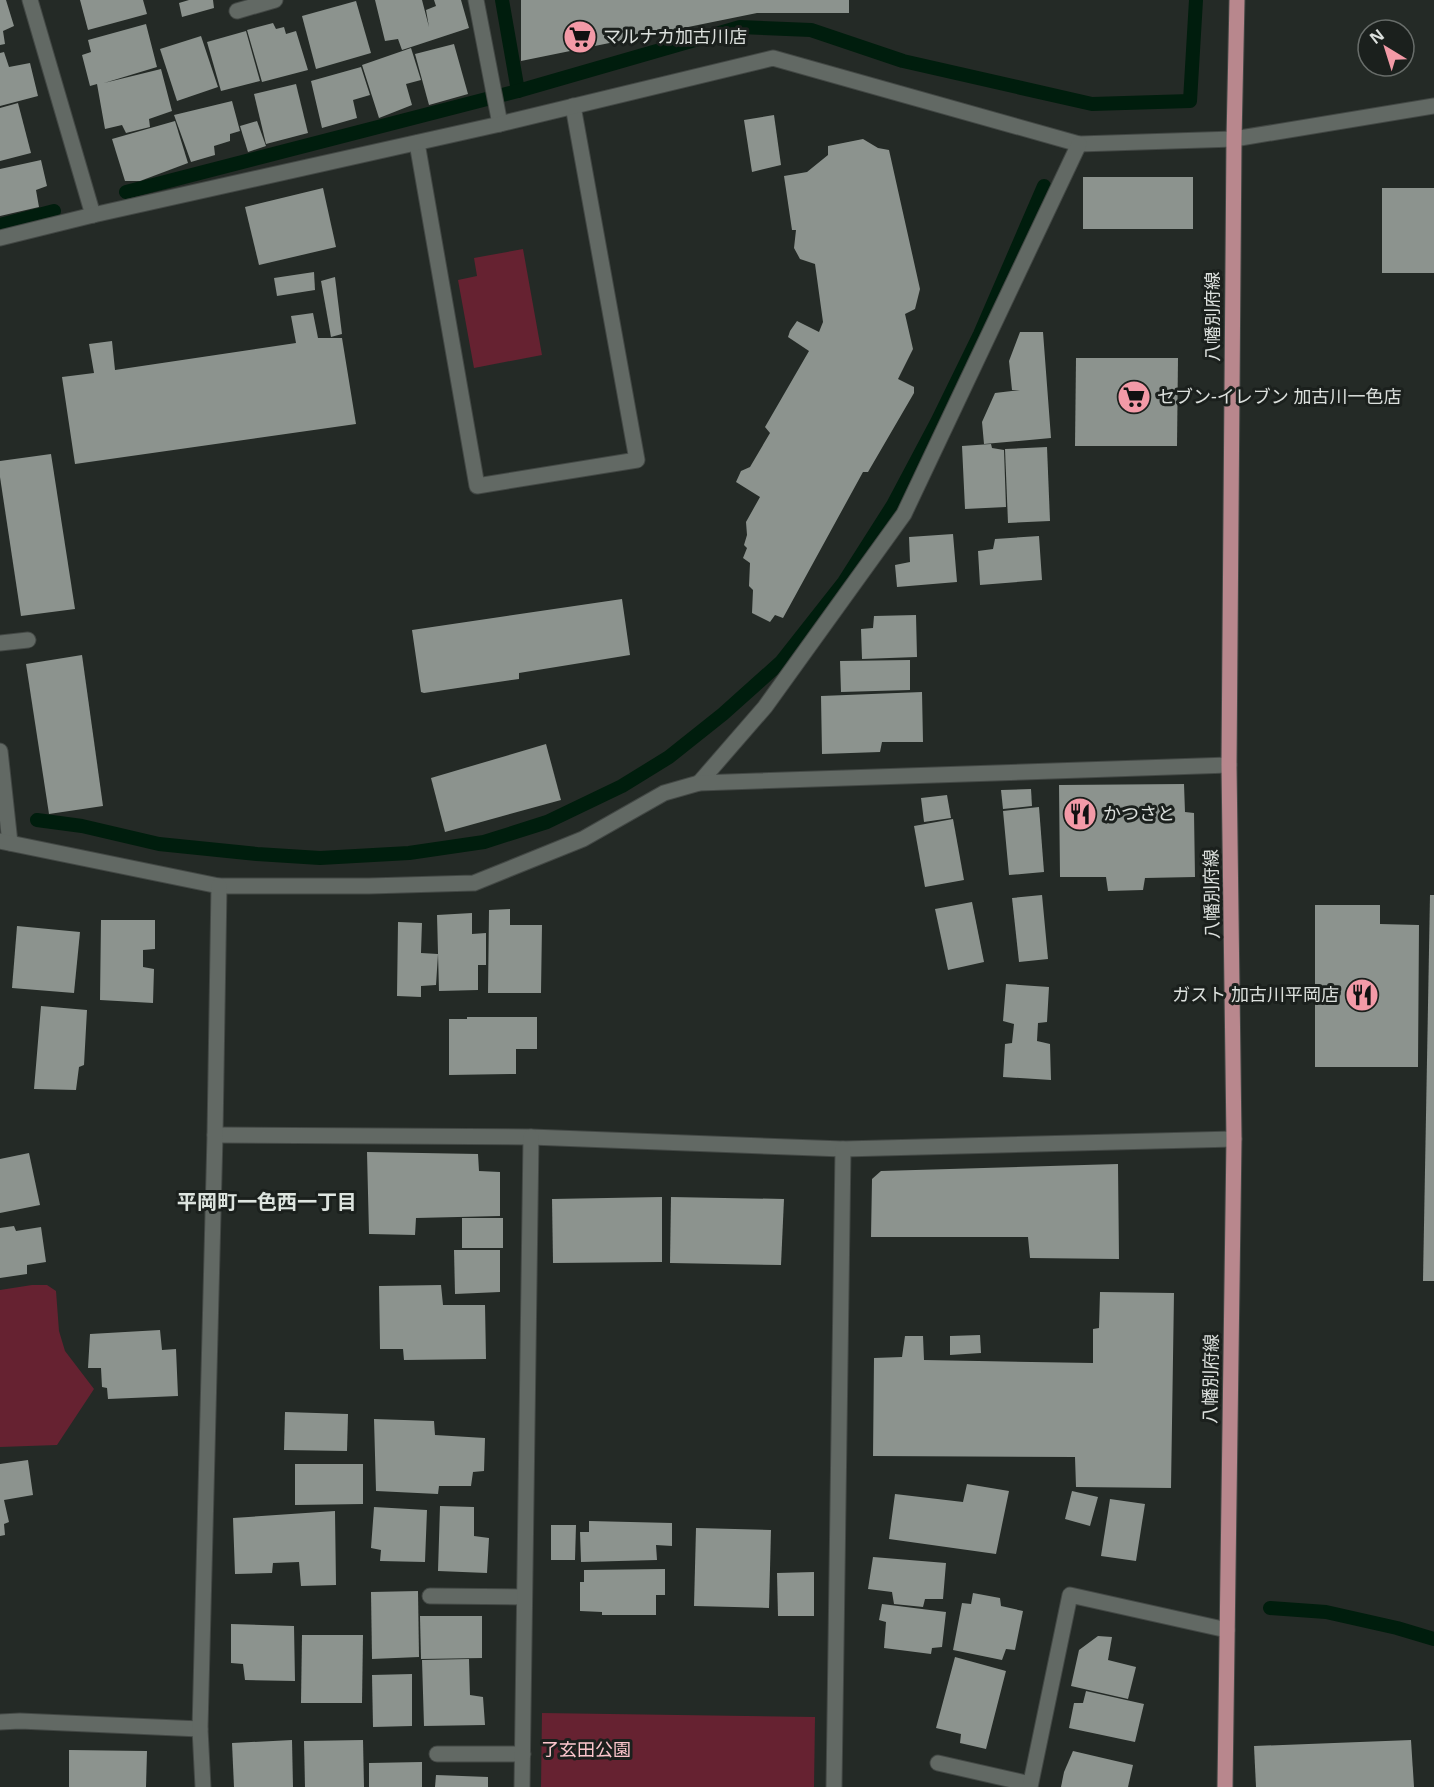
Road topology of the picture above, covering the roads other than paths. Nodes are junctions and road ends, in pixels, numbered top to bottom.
1 (30, 0) edge
2 (275, 0) edge
3 (476, 0) edge
4 (1237, 0) edge
5 (237, 11) dead end
6 (573, 106) junction
7 (1434, 106) edge
8 (500, 123) junction
9 (1234, 139) junction
10 (417, 143) junction
11 (1079, 144) junction
12 (93, 215) junction
13 (0, 238) edge
14 (28, 640) dead end
15 (0, 643) edge
16 (0, 751) edge
17 (1230, 765) junction
18 (699, 783) junction
19 (5, 842) edge
20 (219, 886) junction
21 (215, 1135) junction
22 (531, 1137) junction
23 (1234, 1140) junction
24 (843, 1149) junction
25 (430, 1596) dead end
26 (524, 1597) junction
27 (1227, 1630) junction
28 (0, 1722) edge
29 (200, 1729) junction
30 (437, 1754) dead end
31 (523, 1754) junction
32 (938, 1763) dead end
33 (1030, 1785) edge
34 (203, 1787) edge
35 (522, 1787) edge
36 (834, 1787) edge
37 (1225, 1787) edge

1 - 12 street
2 - 5 street
3 - 8 street
4 - 9 main road, 八幡別府線
6 - 8 street
6 - 10 street
6 - 11 street
7 - 9 street
8 - 10 street
9 - 11 street
9 - 17 main road, 八幡別府線
10 - 12 street
11 - 18 street
12 - 13 street
14 - 15 street
16 - 19 street
17 - 18 street
17 - 23 main road, 八幡別府線
18 - 20 street
19 - 20 street
20 - 21 street
21 - 22 street
21 - 29 street
22 - 24 street
22 - 26 street
23 - 24 street
23 - 27 main road, 八幡別府線
24 - 36 street
25 - 26 street
26 - 31 street
27 - 33 street
27 - 37 main road, 八幡別府線
28 - 29 street
29 - 34 street
30 - 31 street
31 - 35 street
32 - 33 street

